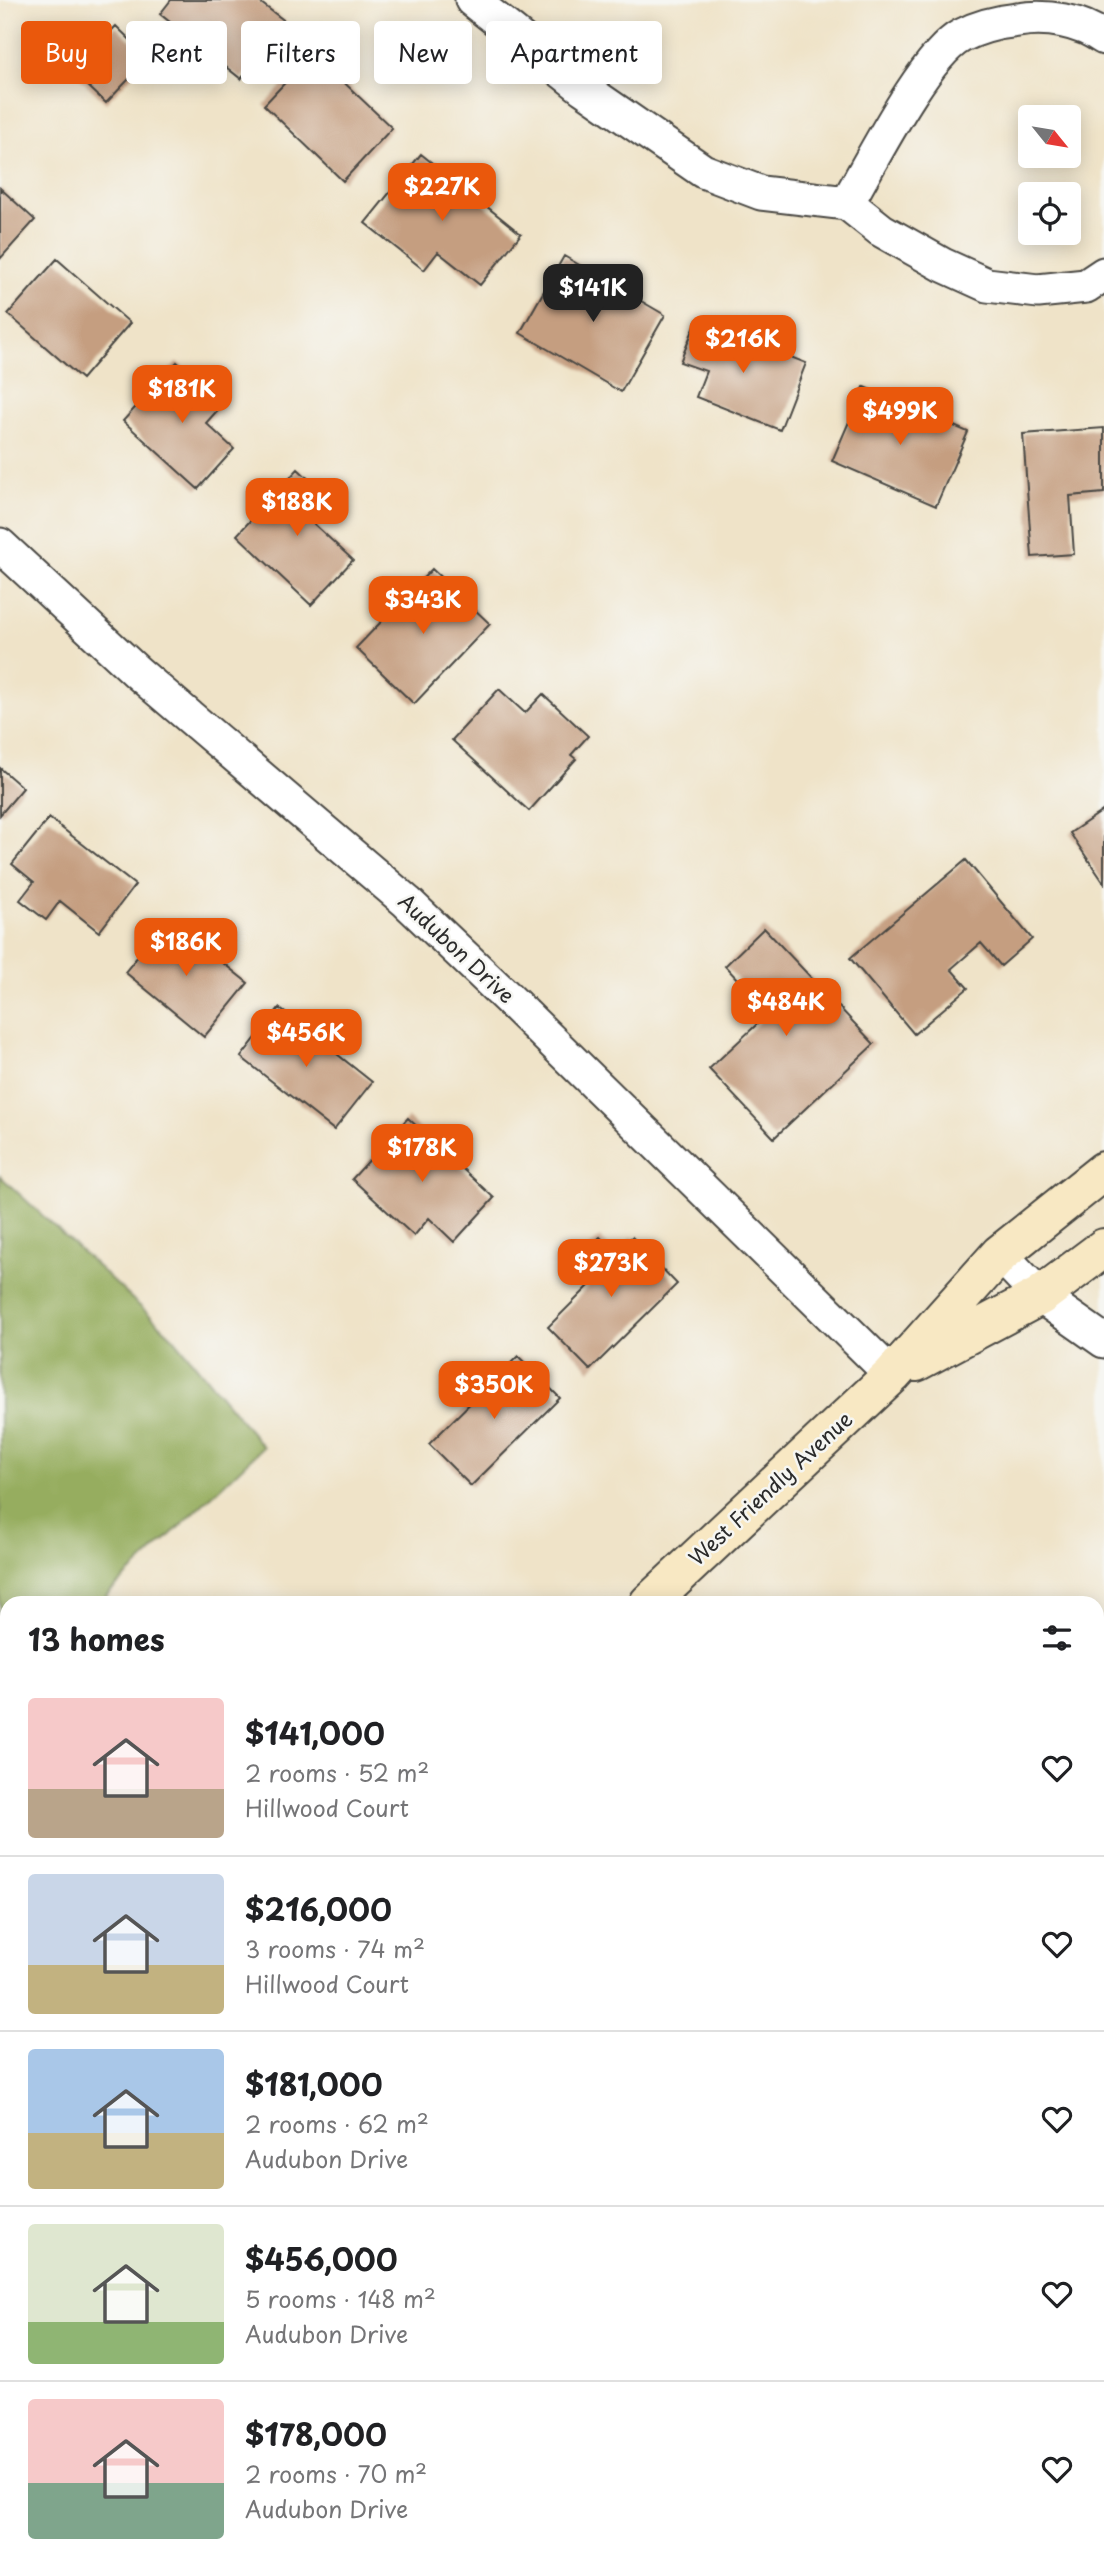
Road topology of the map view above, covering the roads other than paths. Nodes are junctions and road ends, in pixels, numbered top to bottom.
1 (472, 0) edge
2 (1104, 38) edge
3 (847, 203) junction
4 (1104, 274) edge
5 (0, 545) edge
6 (1104, 1171) edge
7 (1104, 1248) edge
8 (1000, 1254) junction
9 (1040, 1296) junction
10 (1104, 1341) edge
11 (892, 1375) junction
12 (656, 1596) edge

1 - 3 street
2 - 3 street
3 - 4 street
5 - 11 street, Audubon Drive
6 - 8 main road, West Friendly Avenue
7 - 9 main road, West Friendly Avenue
8 - 9 street
8 - 11 main road, West Friendly Avenue
9 - 10 street
9 - 11 main road, West Friendly Avenue
11 - 12 main road, West Friendly Avenue

